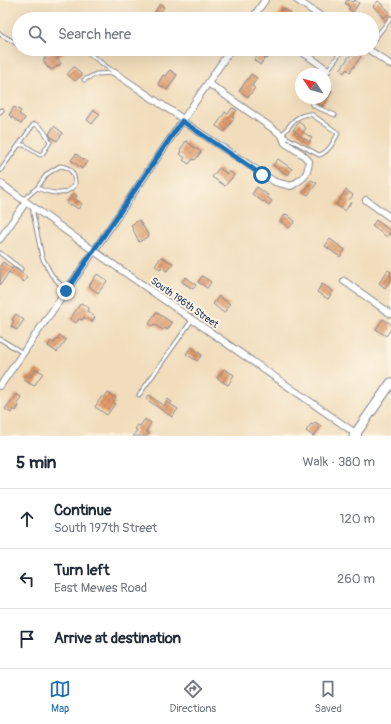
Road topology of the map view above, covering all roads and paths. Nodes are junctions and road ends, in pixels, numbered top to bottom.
1 (266, 0) edge
2 (297, 0) edge
3 (258, 12) edge
4 (315, 12) edge
5 (391, 18) edge
6 (379, 33) edge
7 (0, 34) edge
8 (12, 41) edge
9 (92, 56) edge
10 (226, 56) edge
11 (307, 56) edge
12 (338, 56) edge
13 (378, 56) edge
14 (391, 65) edge
15 (322, 68) edge
16 (330, 68) edge
17 (115, 73) junction
18 (84, 80) dead end
19 (208, 83) junction
20 (313, 104) edge
21 (335, 114) dead end
22 (182, 120) junction
23 (282, 134) junction
24 (19, 145) junction
25 (0, 171) edge
26 (0, 183) edge
27 (37, 188) junction
28 (366, 200) dead end
29 (25, 201) junction
30 (33, 207) junction
31 (391, 218) edge
32 (0, 238) edge
33 (94, 251) junction
34 (0, 253) edge
35 (21, 269) dead end
36 (344, 281) dead end
37 (66, 291) junction
38 (391, 314) edge
39 (192, 320) junction
40 (0, 339) edge
41 (23, 353) junction
42 (3, 376) edge
43 (391, 383) edge
44 (0, 386) edge
45 (139, 395) dead end
46 (356, 435) edge

1 - 3 street
2 - 4 street
5 - 6 lane
7 - 8 lane
9 - 17 lane
10 - 19 street
11 - 15 street
12 - 16 lane
13 - 14 street
17 - 18 lane
17 - 22 street
19 - 22 street
19 - 23 street
20 - 21 lane
22 - 23 street
22 - 33 street
23 - 23 lane
24 - 24 lane
24 - 25 lane
26 - 29 street, South 196th Street
27 - 27 lane
27 - 29 lane
28 - 31 street
29 - 30 street, South 196th Street
29 - 32 street
30 - 33 street, South 196th Street
30 - 37 lane
33 - 37 street
33 - 39 street, South 196th Street
34 - 35 lane
36 - 38 street
37 - 41 street
39 - 45 lane
39 - 46 street, South 196th Street
40 - 41 lane
41 - 42 street
42 - 44 street
43 - 46 street

